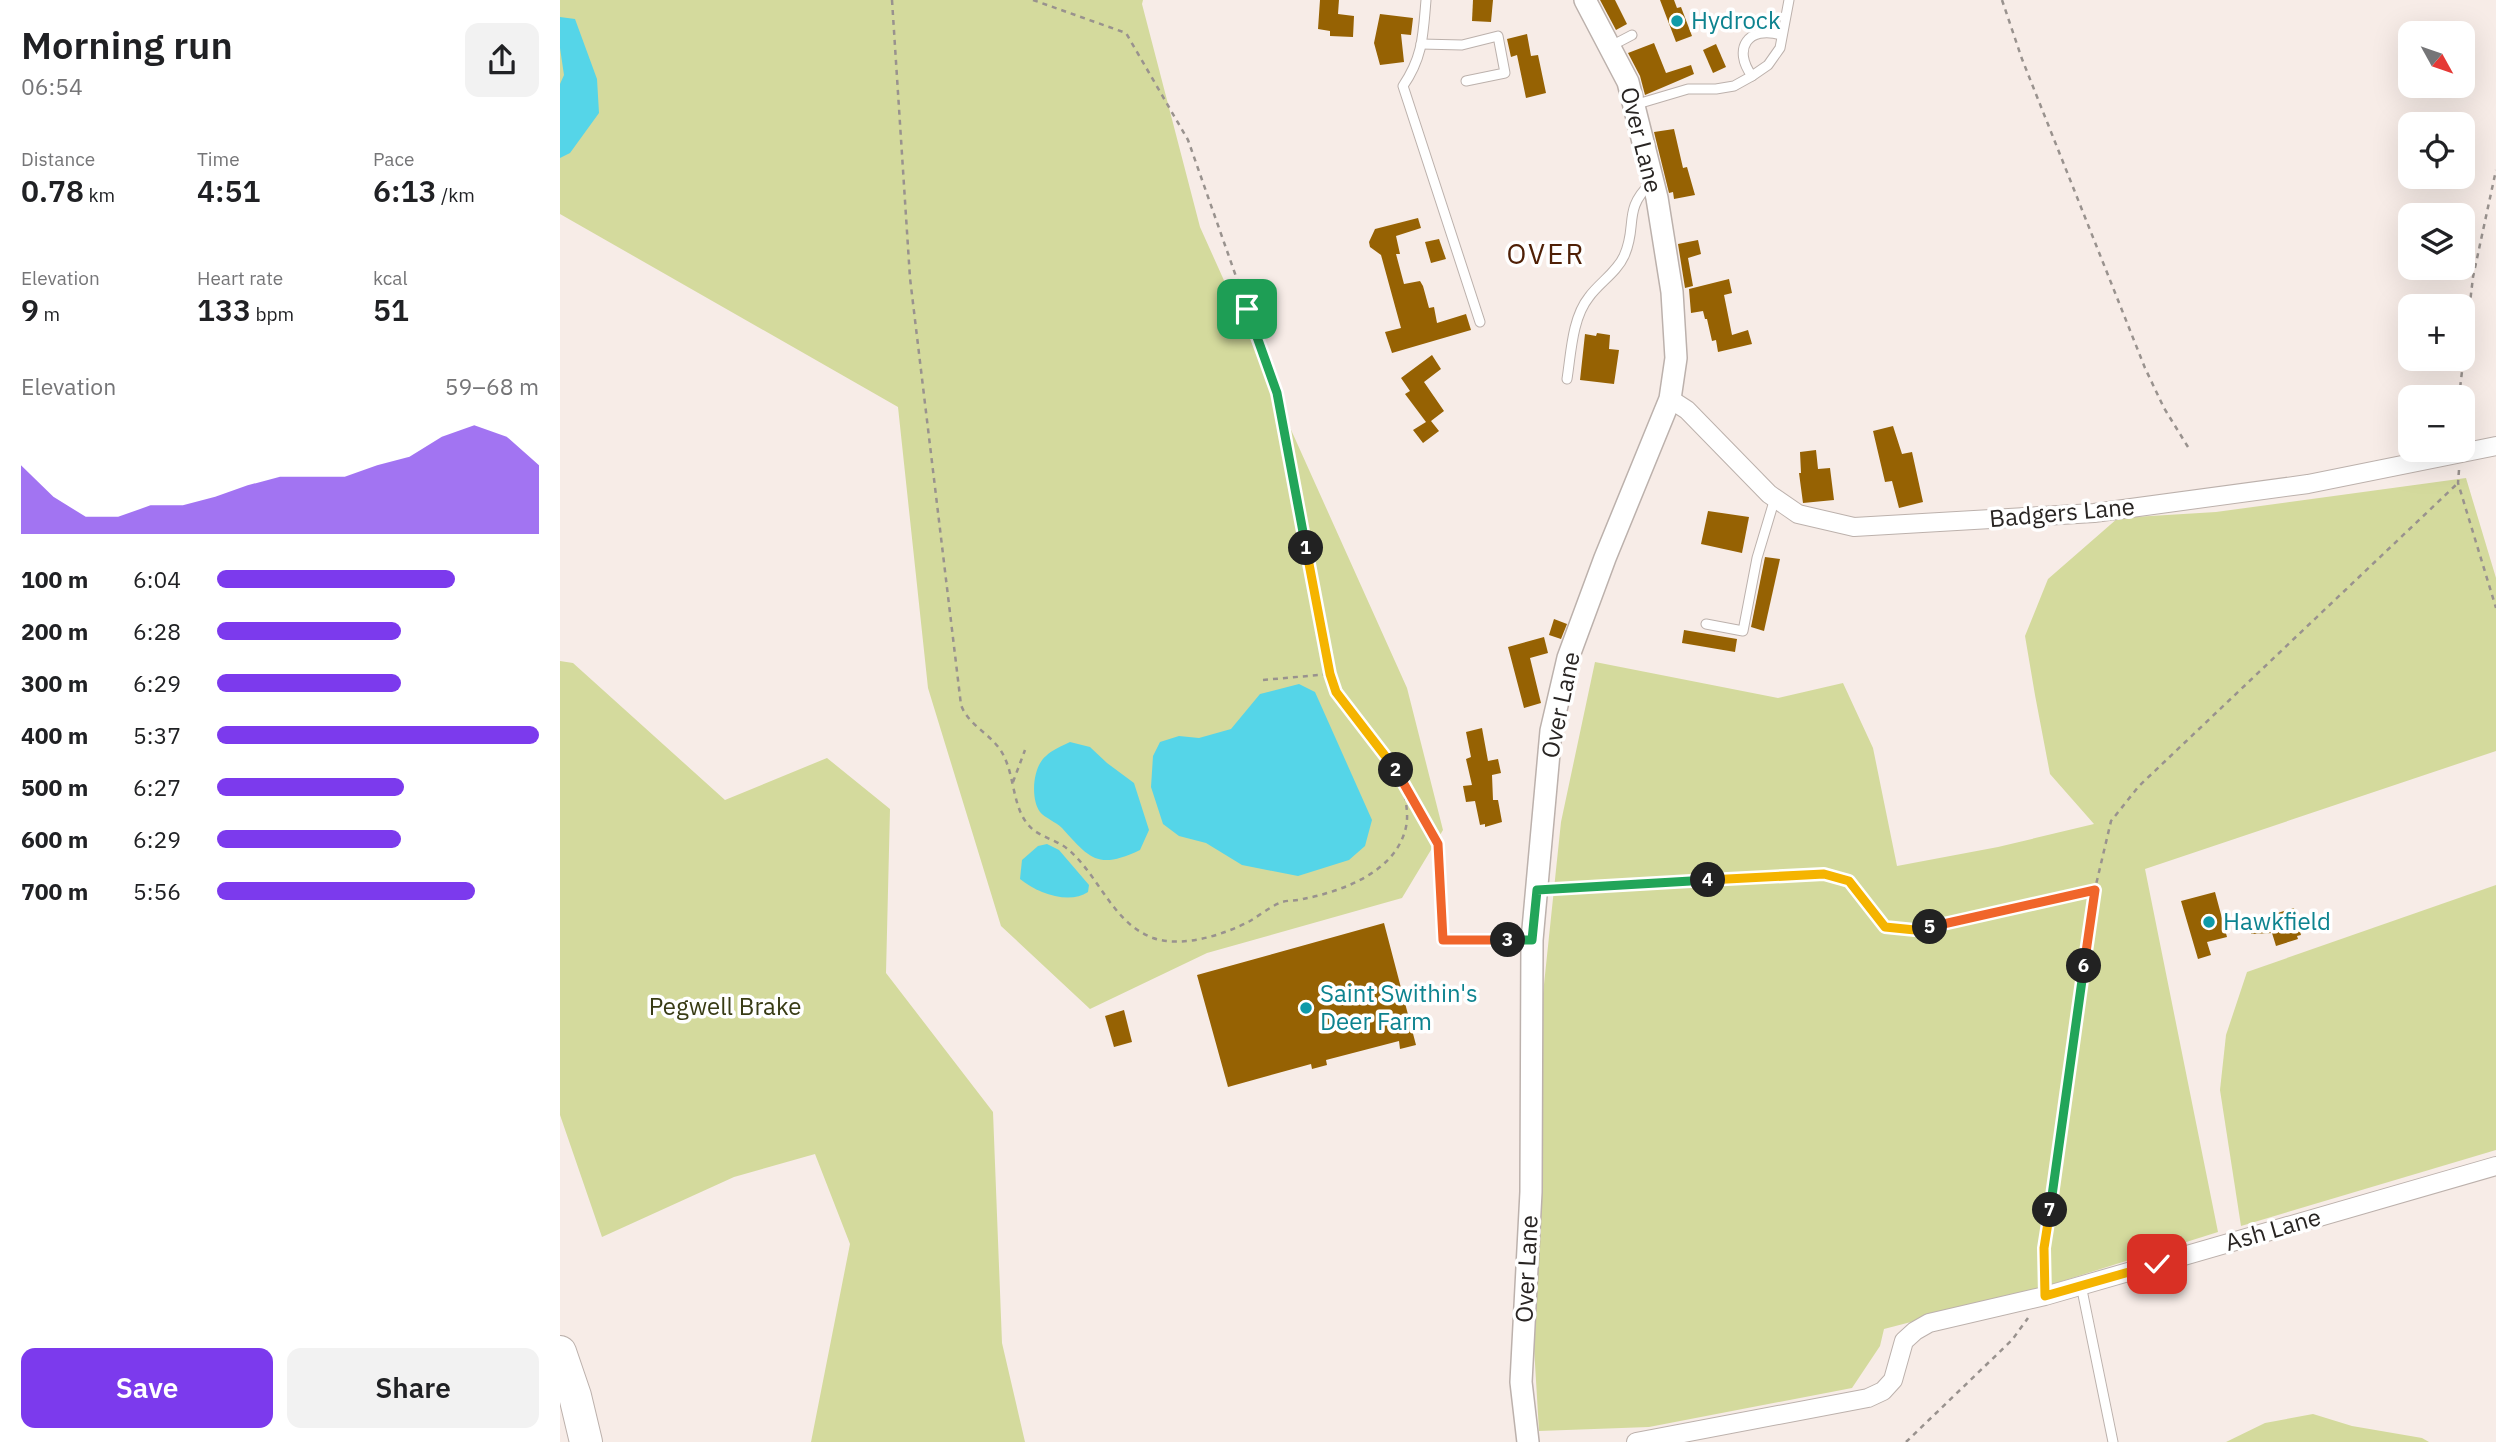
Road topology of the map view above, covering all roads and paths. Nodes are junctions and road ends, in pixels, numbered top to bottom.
1 (892, 0) edge
2 (1032, 0) edge
3 (1426, 0) edge
4 (1585, 0) edge
5 (1788, 0) edge
6 (2002, 0) edge
7 (1632, 35) dead end
8 (1781, 35) junction
9 (1421, 44) junction
10 (1611, 46) junction
11 (1752, 76) junction
12 (1466, 81) dead end
13 (1634, 105) junction
14 (2496, 170) edge
15 (1652, 182) junction
16 (1480, 322) dead end
17 (1567, 379) dead end
18 (2460, 385) edge
19 (1670, 399) junction
20 (2496, 446) edge
21 (2188, 447) dead end
22 (2475, 450) edge
23 (2412, 462) edge
24 (2459, 462) edge
25 (2458, 483) junction
26 (1775, 498) junction
27 (2496, 608) edge
28 (1706, 624) dead end
29 (1330, 674) junction
30 (1263, 680) dead end
31 (1025, 750) dead end
32 (1013, 782) junction
33 (1403, 785) junction
34 (1537, 890) junction
35 (2095, 890) junction
36 (1532, 940) junction
37 (2496, 1166) edge
38 (2081, 1285) junction
39 (2045, 1296) junction
40 (560, 1352) edge
41 (586, 1442) edge
42 (1528, 1442) edge
43 (1636, 1442) edge
44 (1906, 1442) edge
45 (2113, 1442) edge

1 - 32 path
2 - 29 path
3 - 9 lane
4 - 10 street, Over Lane
5 - 8 lane
6 - 21 path
7 - 10 lane
8 - 11 lane
8 - 11 lane
9 - 12 lane
9 - 16 lane
10 - 13 street, Over Lane
11 - 13 lane
13 - 15 street, Over Lane
14 - 18 path
15 - 17 lane
15 - 19 street, Over Lane
19 - 26 street, Badgers Lane
19 - 34 street, Over Lane
20 - 22 street, Badgers Lane
23 - 26 street, Badgers Lane
24 - 25 path
25 - 27 path
25 - 35 path
26 - 28 lane
29 - 30 path
29 - 33 path
31 - 32 path
32 - 33 path
33 - 36 path
34 - 35 path
34 - 36 street, Over Lane
35 - 39 path
36 - 42 street, Over Lane
37 - 38 street, Ash Lane
38 - 39 street, Ash Lane
38 - 45 lane
39 - 43 street, Ash Lane
39 - 44 path
40 - 41 highway

